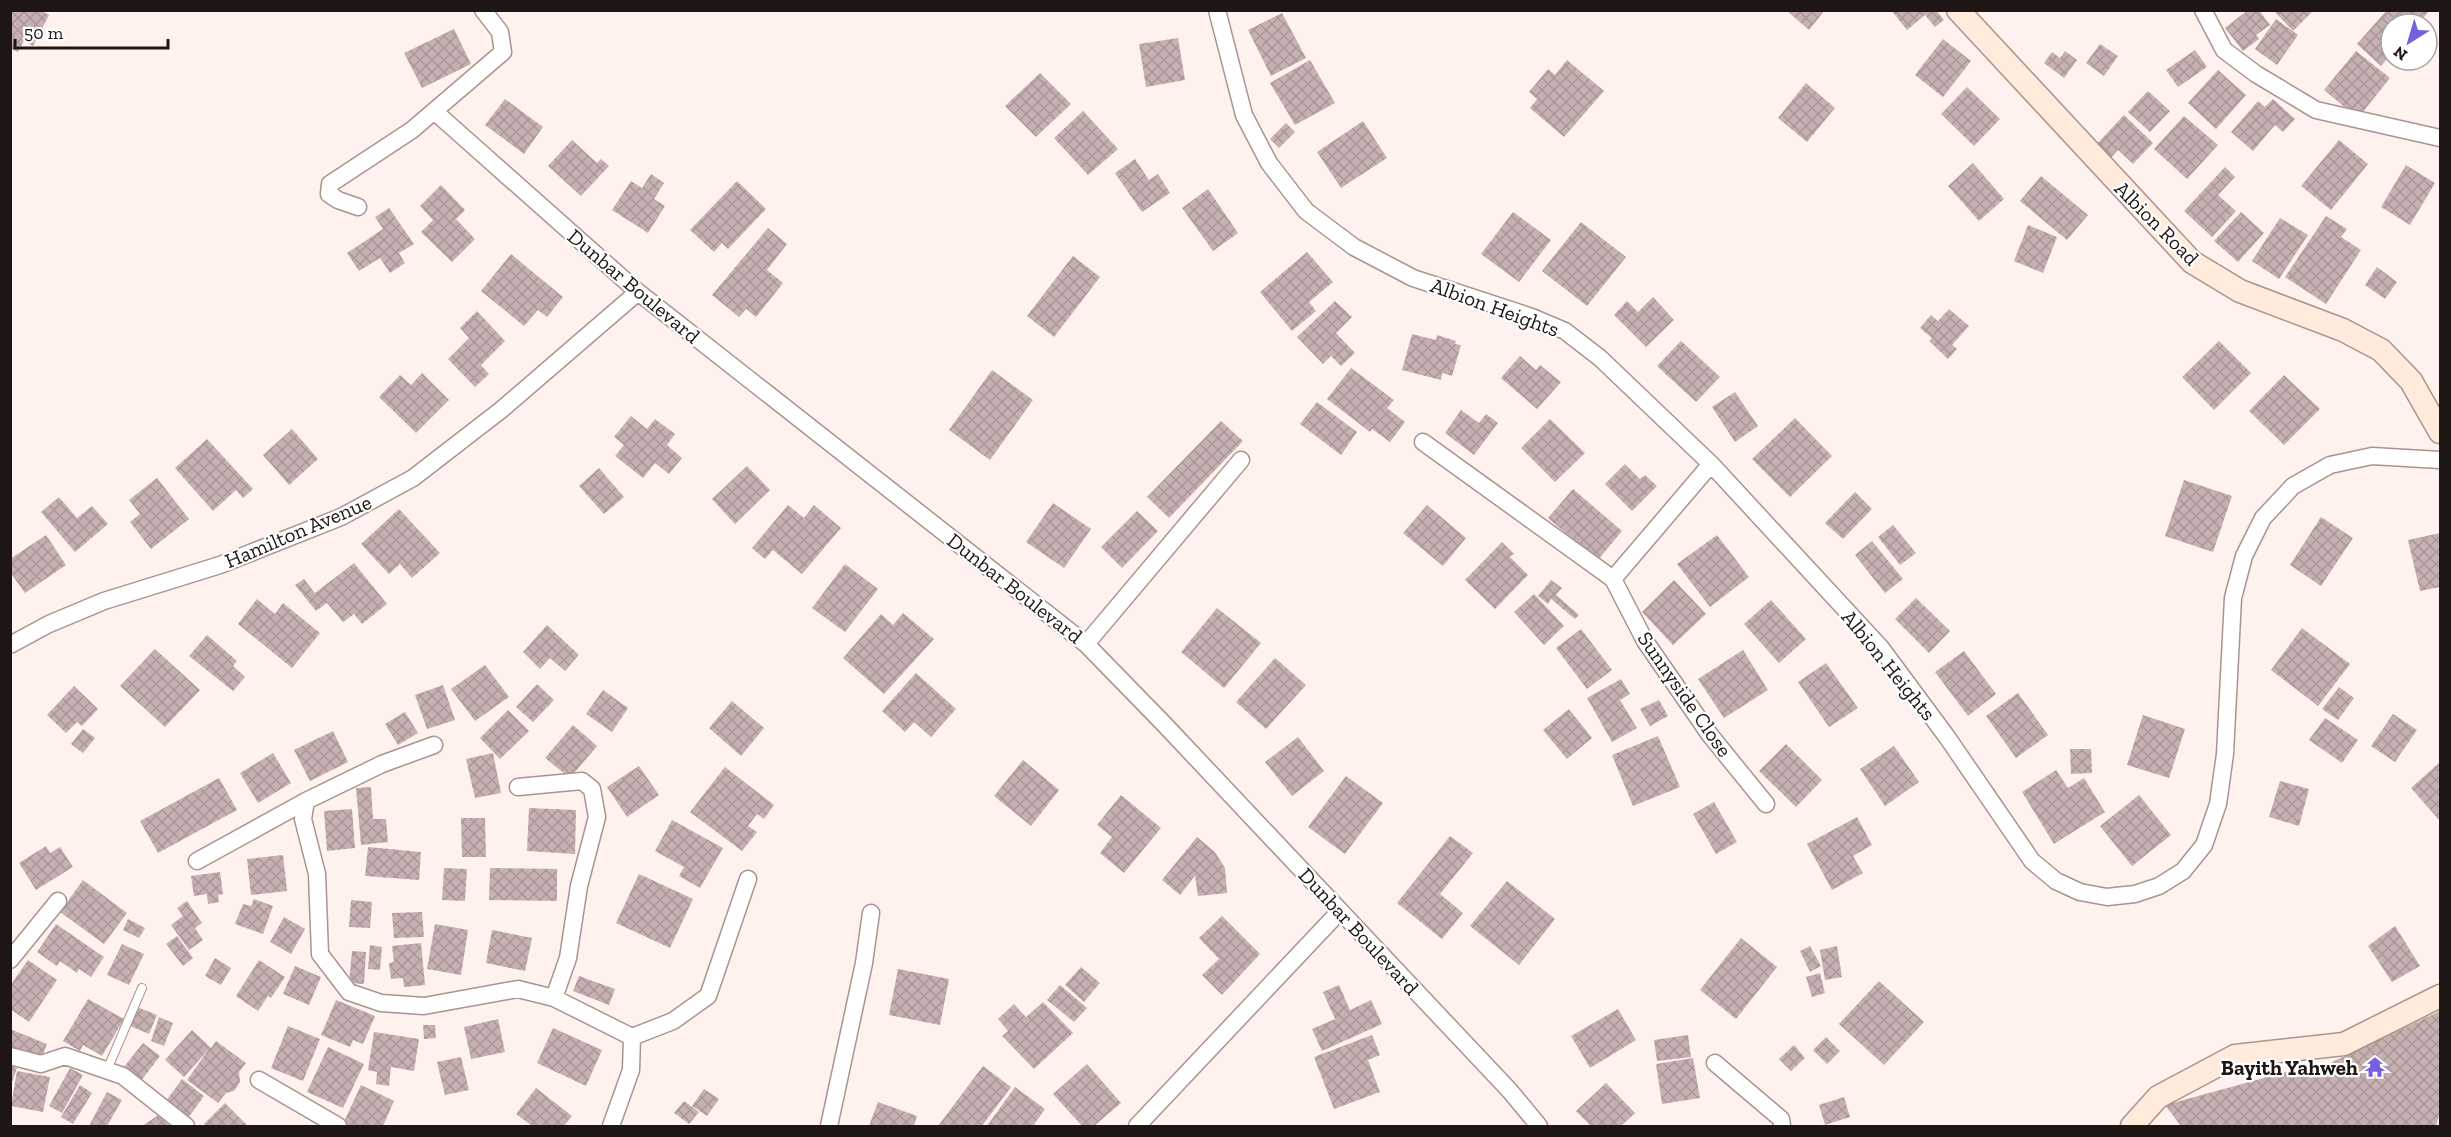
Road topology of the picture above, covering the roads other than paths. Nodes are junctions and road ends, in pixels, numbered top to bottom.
1 (483, 10) edge
2 (1217, 10) edge
3 (1958, 10) edge
4 (2203, 10) edge
5 (434, 111) junction
6 (2440, 138) edge
7 (358, 207) dead end
8 (638, 292) junction
9 (2440, 432) edge
10 (1423, 442) dead end
11 (1241, 460) dead end
12 (2440, 460) edge
13 (1711, 464) junction
14 (1613, 579) junction
15 (1086, 644) junction
16 (10, 645) edge
17 (434, 745) dead end
18 (518, 787) dead end
19 (306, 801) junction
20 (1766, 804) dead end
21 (197, 861) dead end
22 (748, 879) dead end
23 (57, 901) dead end
24 (1340, 911) junction
25 (871, 912) dead end
26 (10, 960) edge
27 (142, 988) dead end
28 (2440, 996) edge
29 (554, 998) junction
30 (632, 1036) junction
31 (10, 1056) edge
32 (1715, 1063) dead end
33 (107, 1070) junction
34 (259, 1080) dead end
35 (186, 1126) edge
36 (338, 1126) edge
37 (611, 1126) edge
38 (829, 1126) edge
39 (1137, 1126) edge
40 (1539, 1126) edge
41 (1782, 1126) edge
42 (2132, 1126) edge

1 - 5 street
2 - 13 street, Albion Heights
3 - 9 street, Albion Road
4 - 6 street
5 - 7 street
5 - 8 street, Dunbar Boulevard
8 - 15 street, Dunbar Boulevard
8 - 16 street, Hamilton Avenue
10 - 14 street, Sunnyside Close
11 - 15 street
12 - 13 street, Albion Heights
13 - 14 street
14 - 20 street, Sunnyside Close
15 - 24 street, Dunbar Boulevard
17 - 19 street
18 - 29 street
19 - 21 street
19 - 29 street
22 - 30 street
23 - 26 street
24 - 39 street
24 - 40 street, Dunbar Boulevard
25 - 38 street
27 - 33 lane
28 - 42 street
29 - 30 street
30 - 37 street
31 - 33 street
32 - 41 street
33 - 35 street
34 - 36 street

